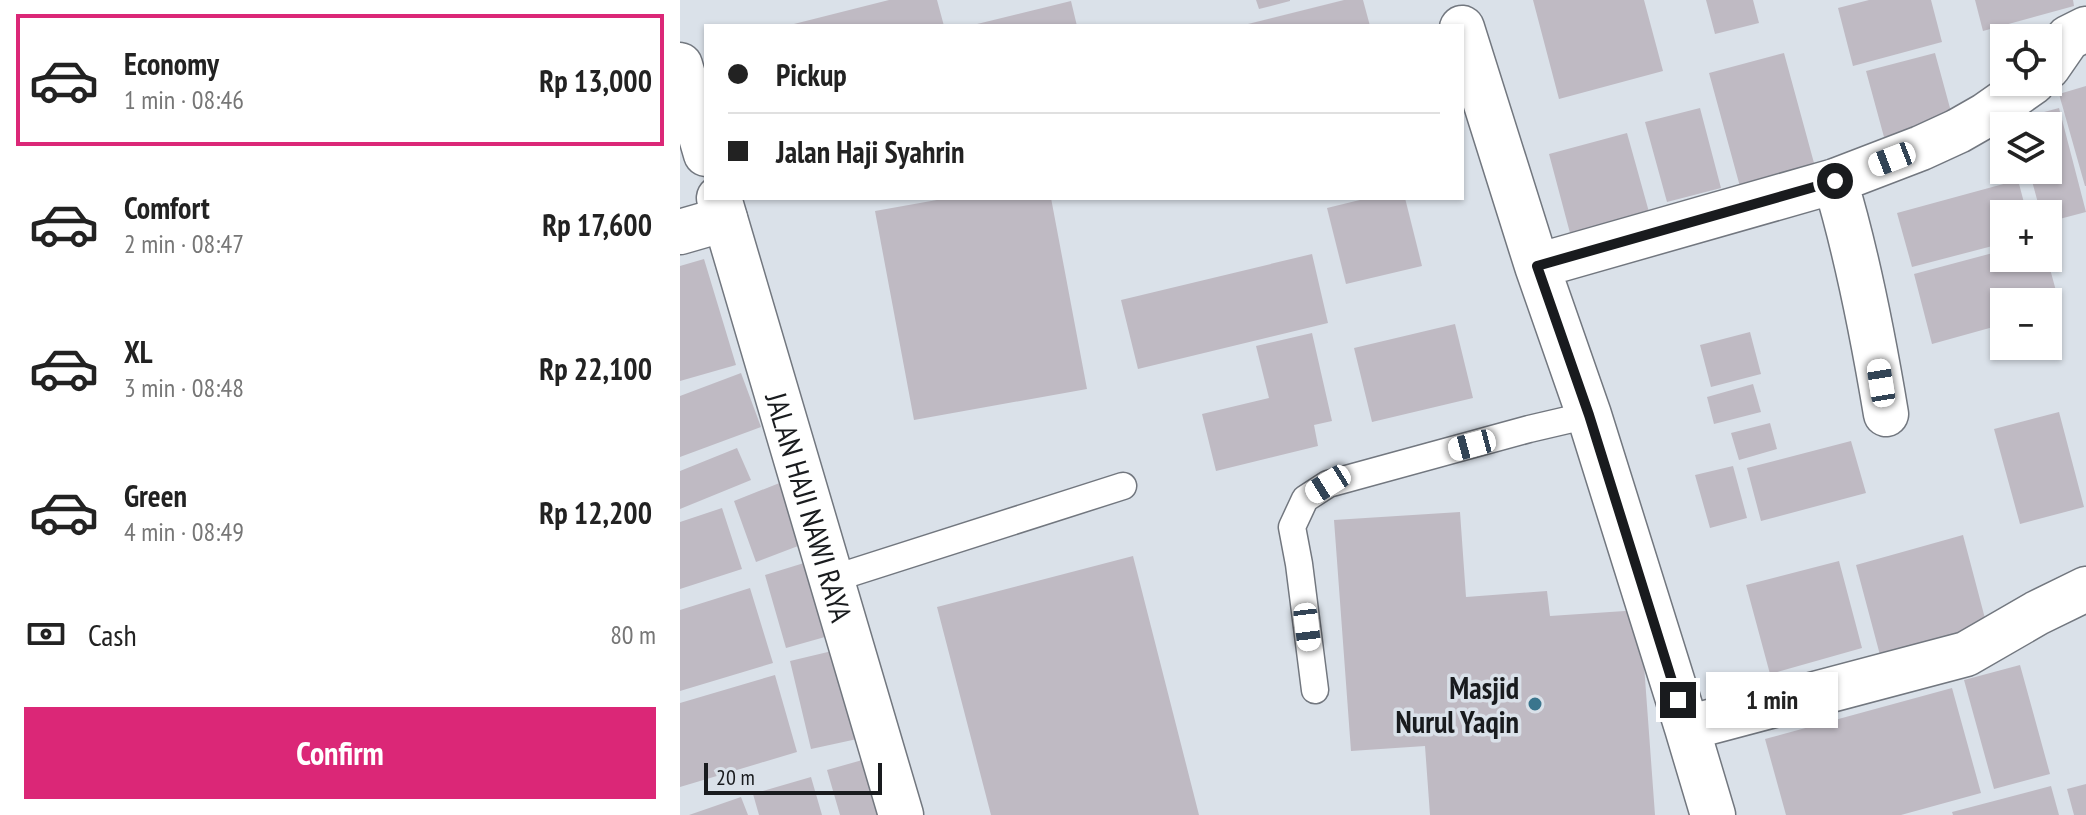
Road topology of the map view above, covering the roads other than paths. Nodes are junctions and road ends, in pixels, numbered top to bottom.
1 (1453, 0) edge
2 (1461, 24) edge
3 (2086, 29) edge
4 (1464, 33) edge
5 (2062, 47) edge
6 (680, 65) edge
7 (2013, 96) edge
8 (704, 147) edge
9 (1835, 181) junction
10 (722, 208) edge
11 (680, 232) edge
12 (1537, 266) junction
13 (1886, 414) dead end
14 (1589, 415) junction
15 (1123, 486) dead end
16 (832, 579) junction
17 (2086, 589) edge
18 (1315, 690) dead end
19 (1687, 728) junction
20 (901, 815) edge
21 (1713, 815) edge

1 - 2 street
3 - 5 street
4 - 12 street
6 - 8 street
7 - 9 street
9 - 12 street
9 - 13 street
10 - 11 street
10 - 16 street, JALAN HAJI NAWI RAYA
12 - 14 street
14 - 18 lane
14 - 19 street
15 - 16 lane
16 - 20 street, JALAN HAJI NAWI RAYA
17 - 19 street
19 - 21 street

